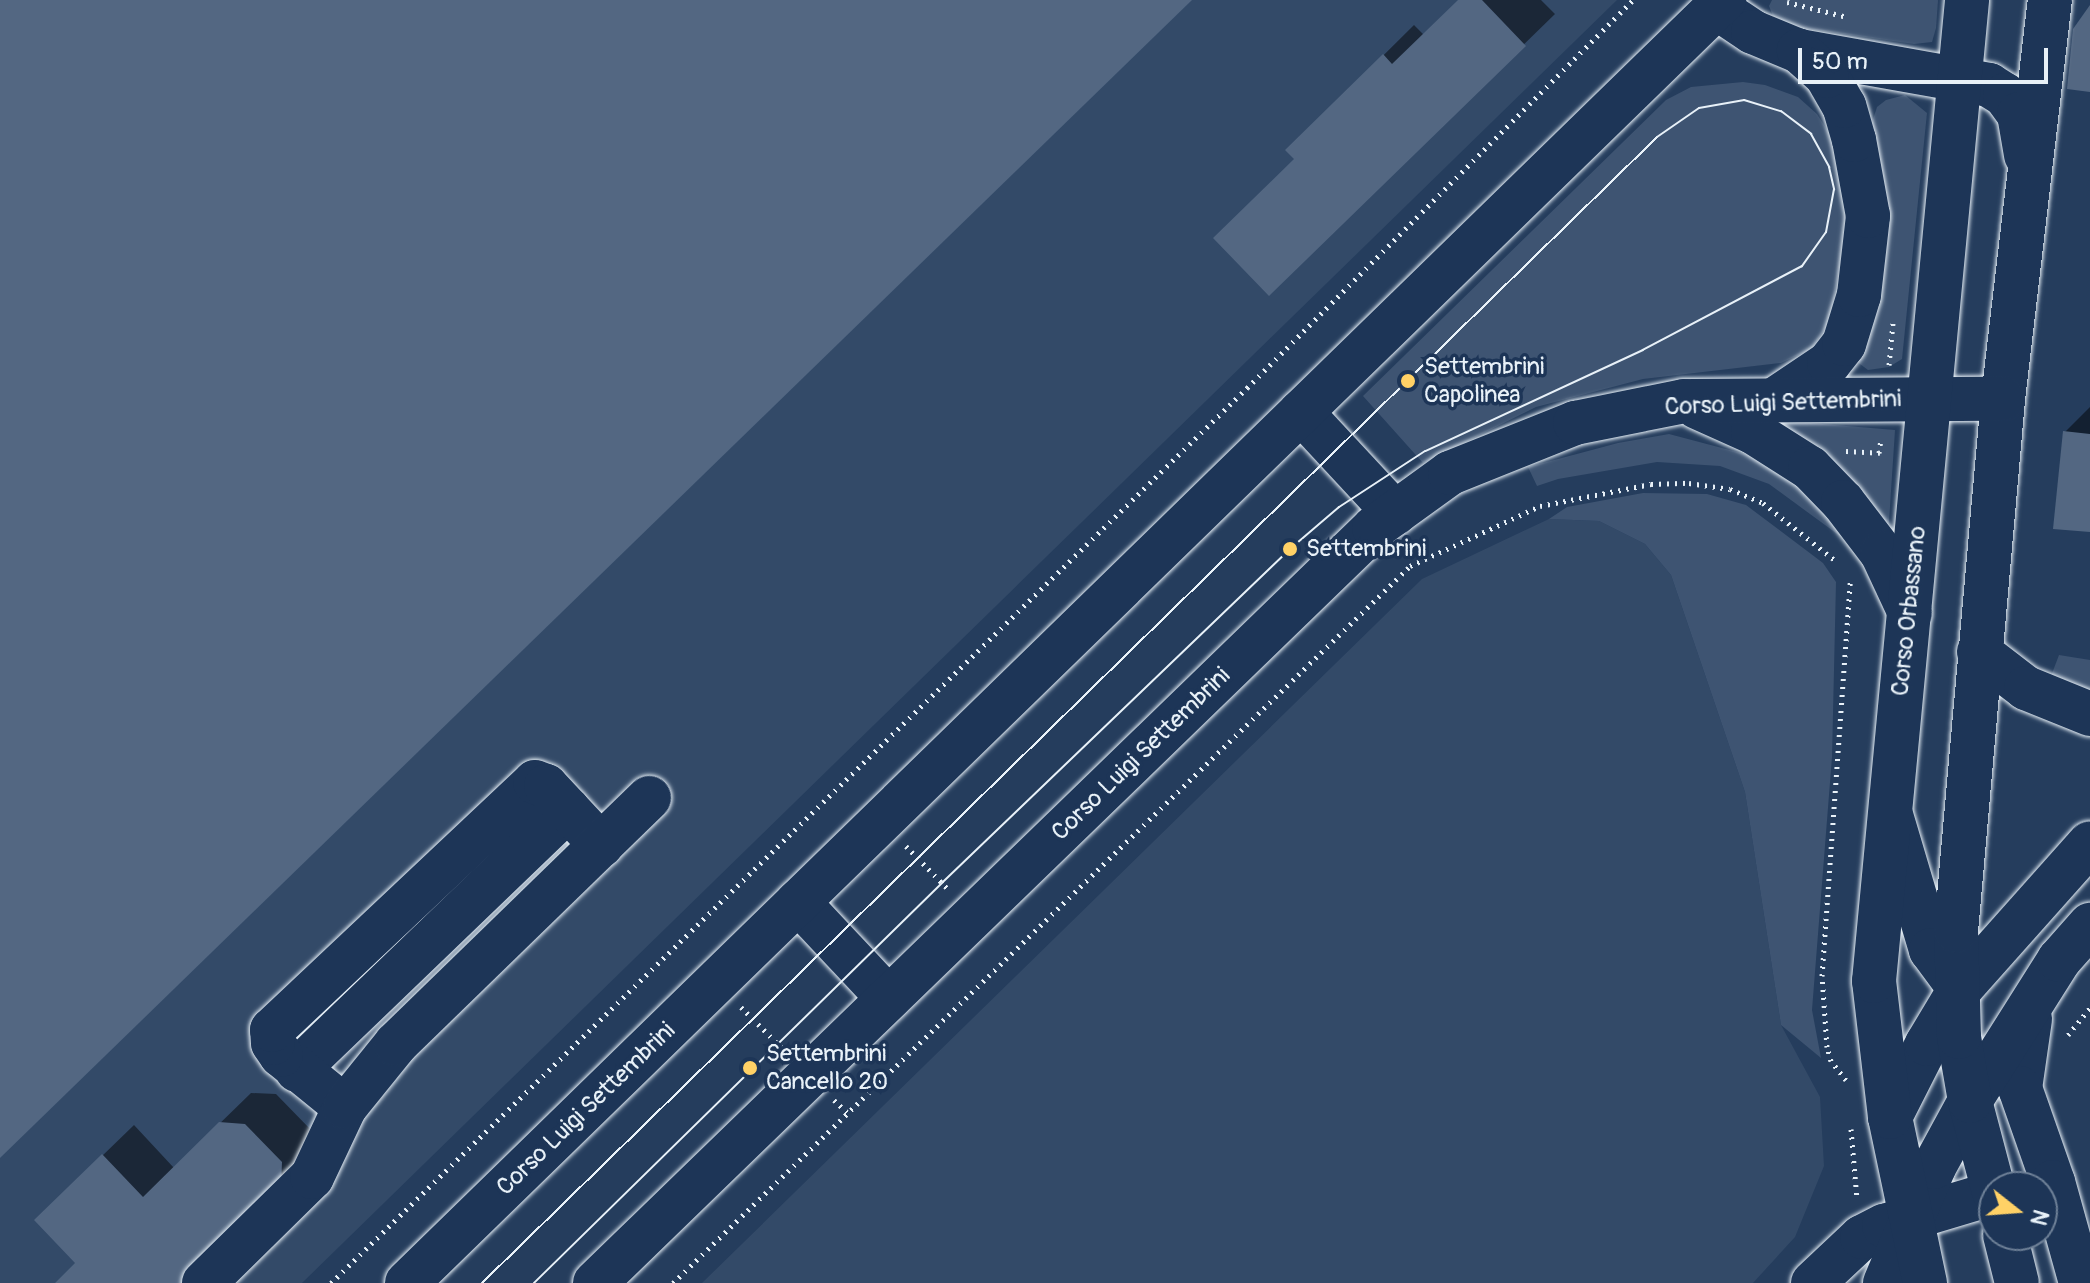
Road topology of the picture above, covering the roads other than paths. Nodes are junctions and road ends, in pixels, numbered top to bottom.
1 (1967, 0) edge
2 (2050, 0) edge
3 (1717, 3) edge
4 (1799, 51) junction
5 (1959, 79) junction
6 (2030, 177) junction
7 (1930, 399) junction
8 (2003, 399) junction
9 (1774, 400) junction
10 (1684, 401) junction
11 (1301, 412) junction
12 (1395, 513) junction
13 (1910, 613) junction
14 (1979, 652) junction
15 (2090, 714) edge
16 (649, 798) dead end
17 (1890, 811) junction
18 (2090, 843) edge
19 (601, 845) junction
20 (798, 902) junction
21 (2090, 925) edge
22 (2059, 960) junction
23 (1960, 989) junction
24 (888, 998) junction
25 (2034, 998) junction
26 (1970, 1101) junction
27 (345, 1107) junction
28 (1870, 1118) junction
29 (1988, 1171) edge
30 (1978, 1198) edge
31 (1910, 1221) junction
32 (2058, 1244) edge
33 (2009, 1251) edge
34 (2077, 1270) edge
35 (204, 1283) edge
36 (407, 1283) edge
37 (595, 1283) edge
38 (1813, 1283) edge
39 (1885, 1283) edge
40 (1925, 1283) edge
41 (2017, 1283) edge

1 - 5 main road, Corso Orbassano
2 - 6 main road
3 - 4 main road, Corso Luigi Settembrini
3 - 11 main road, Corso Luigi Settembrini
4 - 5 main road, Corso Luigi Settembrini
4 - 9 main road
5 - 6 main road, Corso Luigi Settembrini
5 - 7 main road, Corso Orbassano
6 - 8 main road
7 - 8 main road, Corso Luigi Settembrini
7 - 9 main road, Corso Luigi Settembrini
7 - 13 main road, Corso Orbassano
8 - 14 main road
9 - 10 main road, Corso Luigi Settembrini
10 - 12 main road, Corso Luigi Settembrini
10 - 13 main road
11 - 12 main road
11 - 20 main road, Corso Luigi Settembrini
12 - 24 main road, Corso Luigi Settembrini
13 - 17 main road, Corso Orbassano
14 - 15 main road
14 - 23 main road
16 - 19 main road
17 - 23 main road
17 - 28 main road, Corso Orbassano
18 - 23 main road
19 - 27 main road
19 - 27 main road
20 - 24 main road
20 - 36 main road, Corso Luigi Settembrini
21 - 22 main road
22 - 23 main road
22 - 25 main road
23 - 26 main road
23 - 28 main road
24 - 37 main road, Corso Luigi Settembrini
25 - 26 main road
25 - 34 main road
26 - 29 main road
26 - 31 main road
27 - 35 main road
28 - 31 main road, Corso Orbassano
30 - 31 main road
31 - 38 main road
31 - 39 main road
31 - 40 main road, Corso Orbassano
32 - 34 main road
33 - 41 main road

